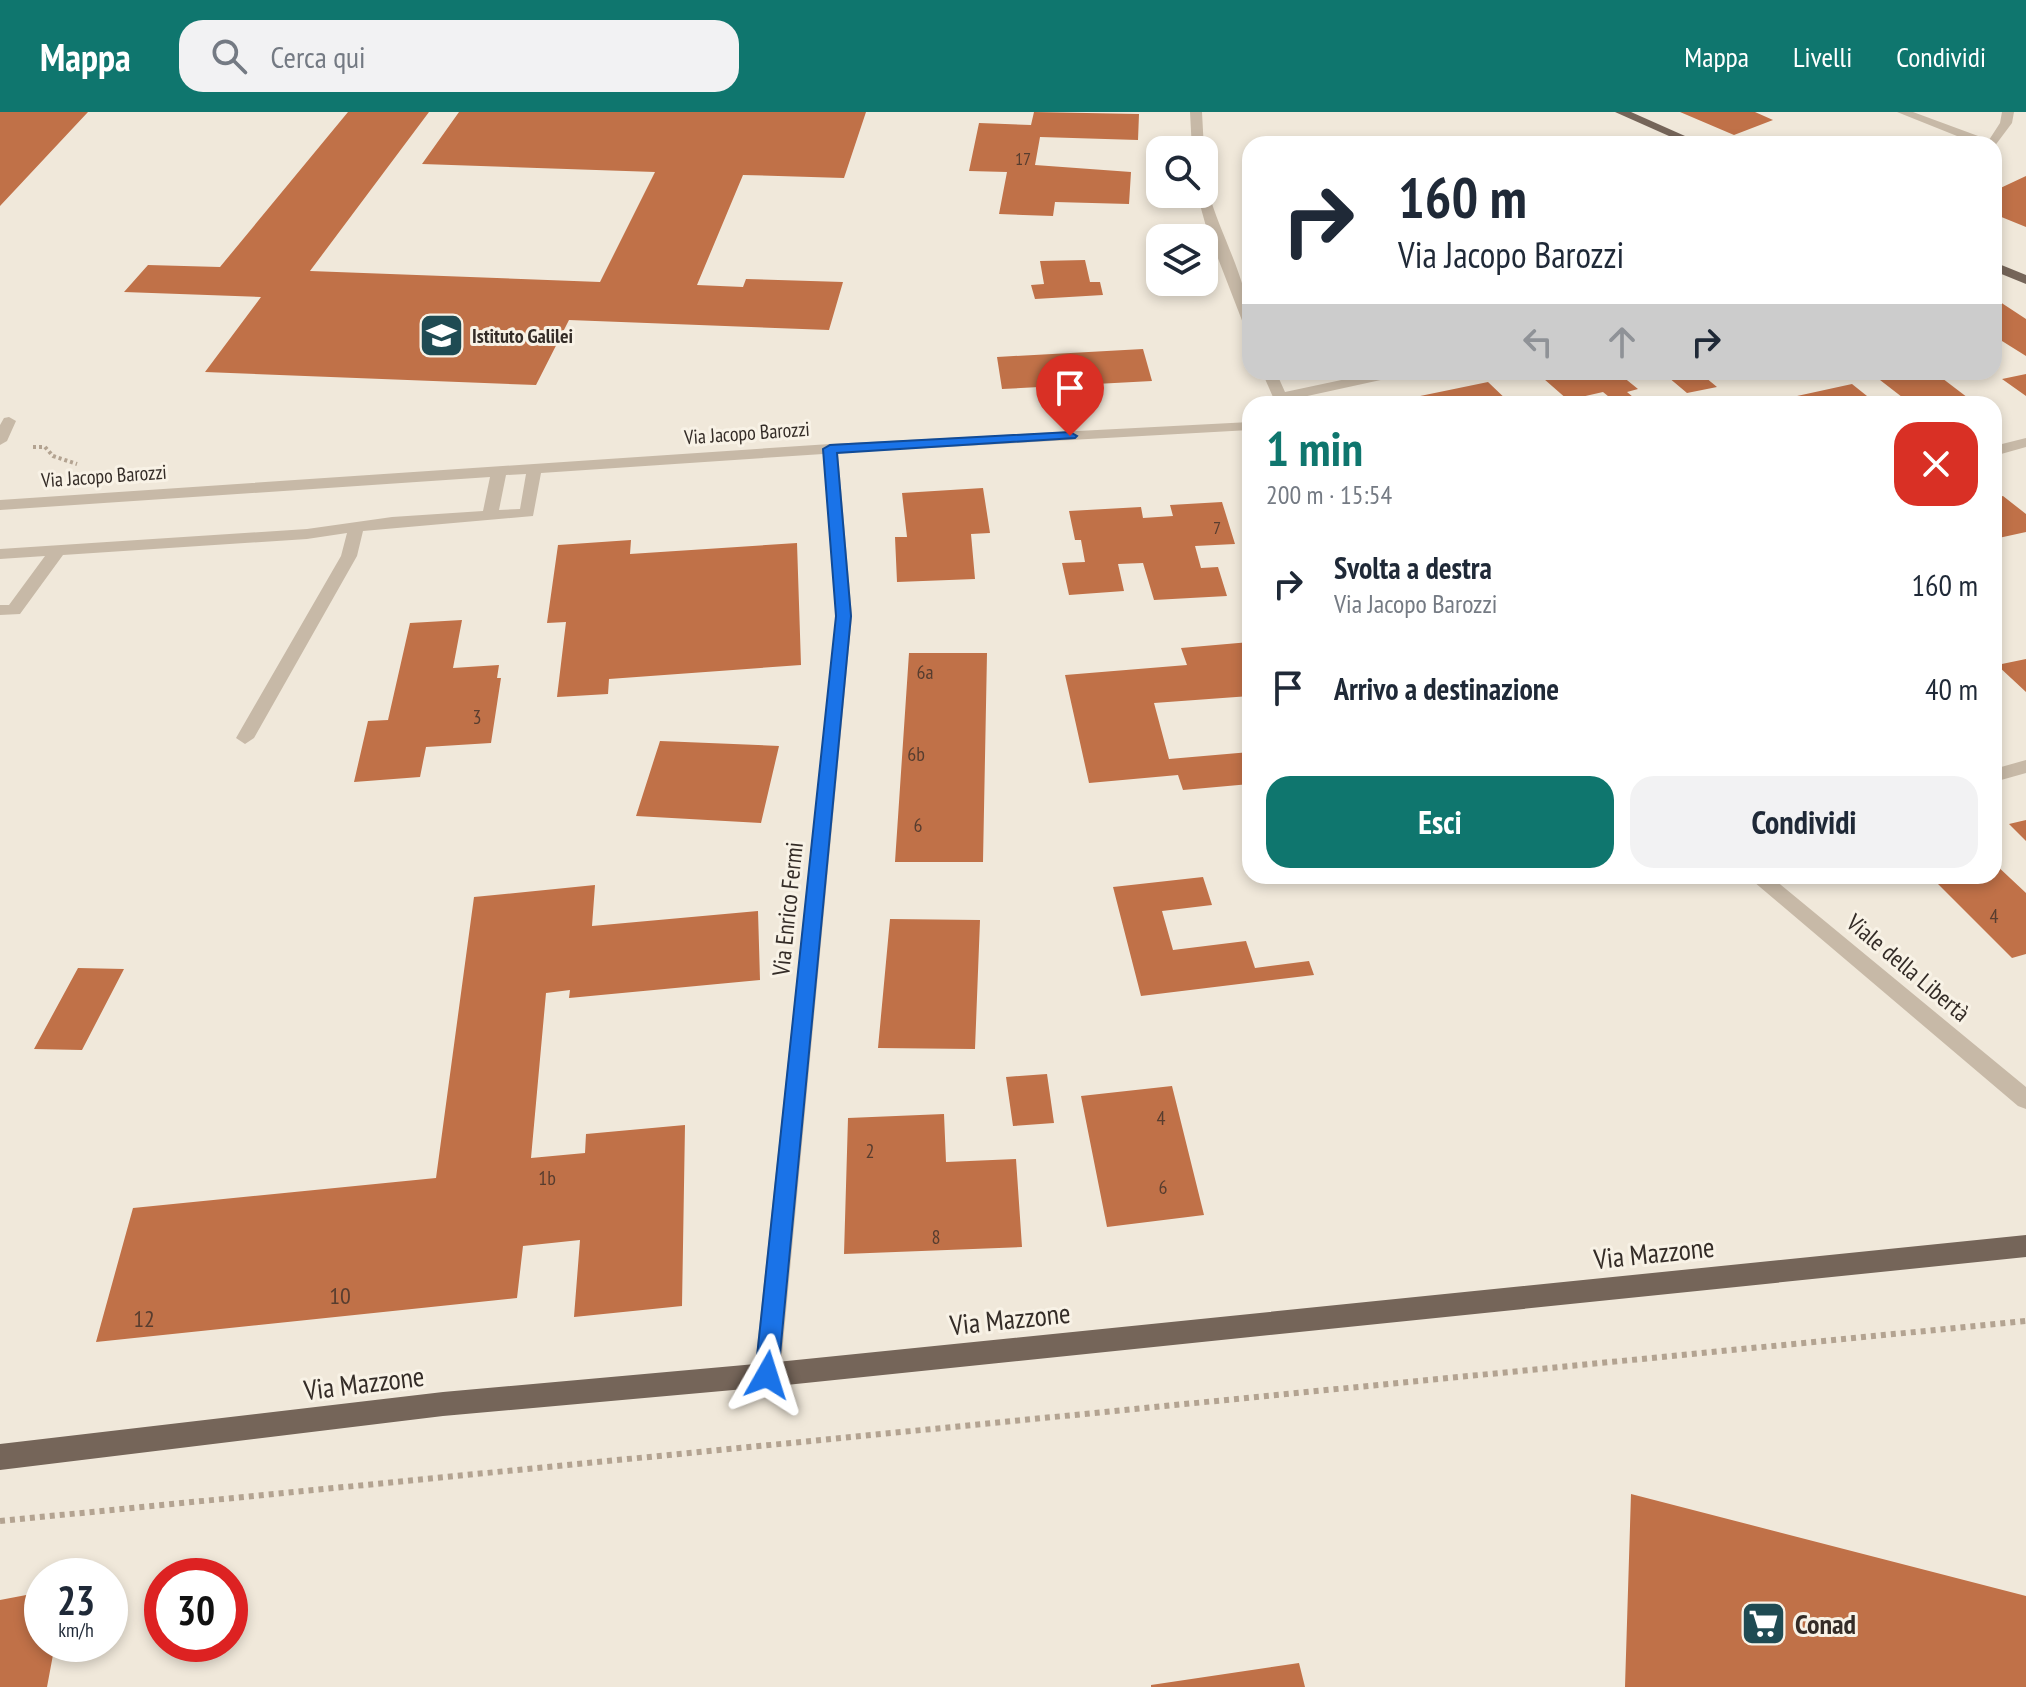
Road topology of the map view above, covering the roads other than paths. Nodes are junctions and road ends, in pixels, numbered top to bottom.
1 (1196, 112) edge
2 (1621, 112) edge
3 (1903, 112) edge
4 (2008, 112) edge
5 (1197, 136) edge
6 (1678, 136) edge
7 (1968, 136) edge
8 (1996, 136) edge
9 (1207, 208) edge
10 (2002, 270) edge
11 (2026, 280) edge
12 (1242, 303) edge
13 (1366, 380) edge
14 (1301, 396) edge
15 (9, 421) dead end
16 (1242, 426) edge
17 (0, 441) edge
18 (2026, 442) edge
19 (830, 449) junction
20 (2002, 449) edge
21 (534, 469) junction
22 (499, 472) junction
23 (0, 505) edge
24 (490, 515) junction
25 (356, 527) junction
26 (58, 550) junction
27 (0, 554) edge
28 (0, 610) edge
29 (245, 738) dead end
30 (2026, 766) edge
31 (2002, 774) edge
32 (1767, 884) edge
33 (2026, 1100) edge
34 (2026, 1246) edge
35 (767, 1375) junction
36 (0, 1457) edge

1 - 5 street
2 - 6 main road
3 - 7 street
4 - 8 street
9 - 12 street
10 - 11 main road
13 - 14 street
15 - 17 street
16 - 19 street, Via Jacopo Barozzi
18 - 20 street
19 - 21 street, Via Jacopo Barozzi
19 - 35 street, Via Enrico Fermi
21 - 22 street, Via Jacopo Barozzi
21 - 24 street
22 - 23 street, Via Jacopo Barozzi
22 - 24 street
24 - 25 street
25 - 26 street
25 - 29 street
26 - 27 street
26 - 28 street
30 - 31 street
32 - 33 street, Viale della Libertà
34 - 35 main road, Via Mazzone
35 - 36 main road, Via Mazzone

